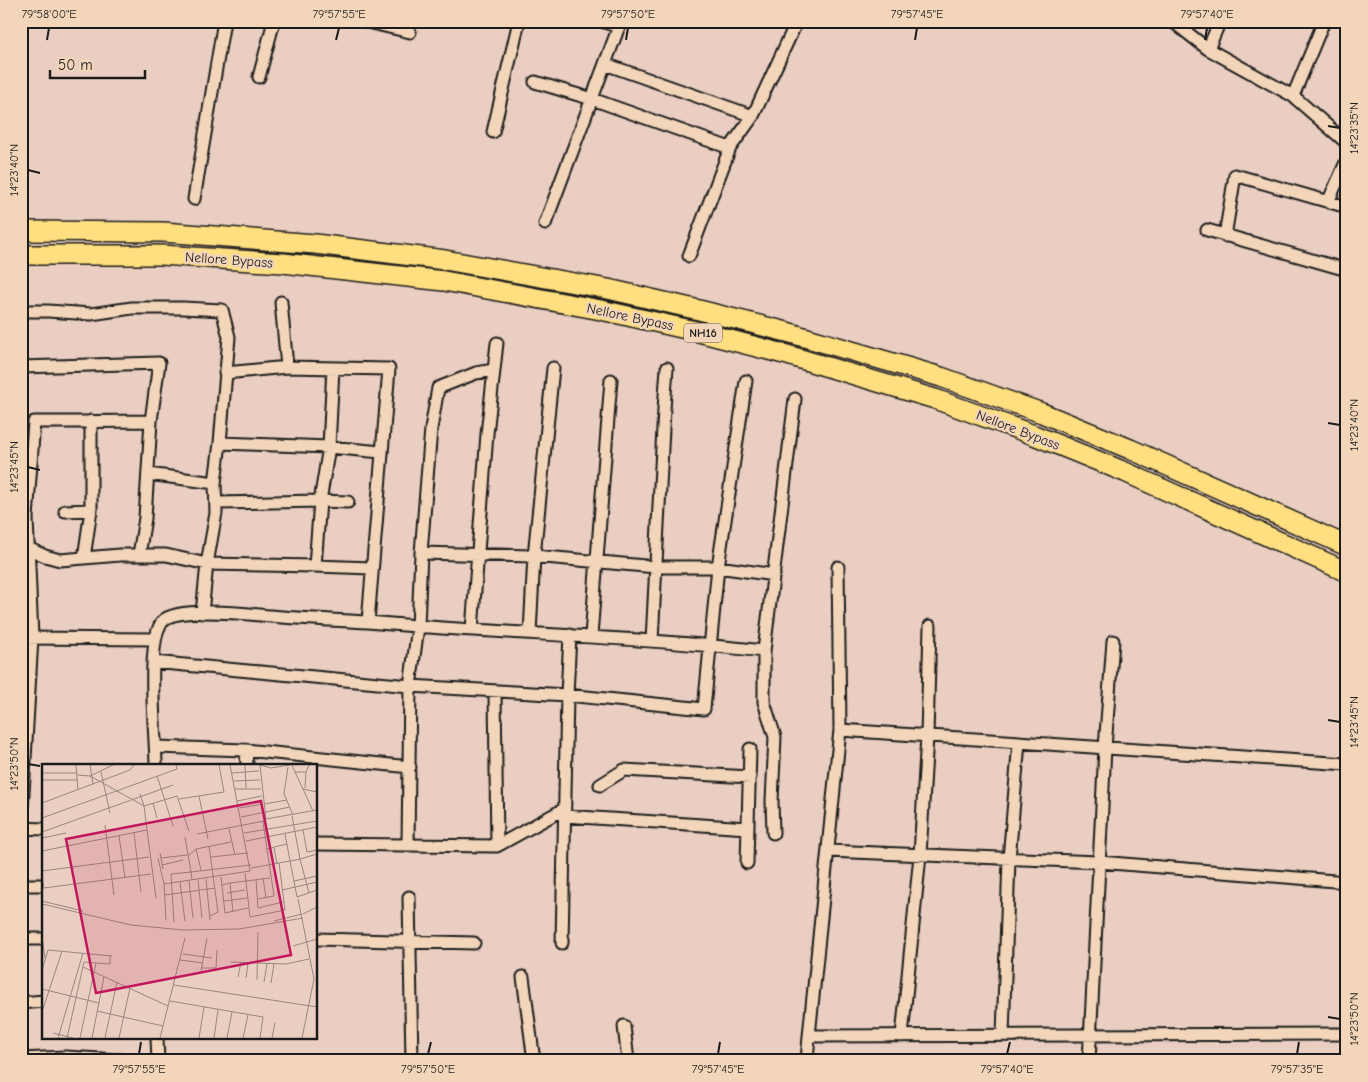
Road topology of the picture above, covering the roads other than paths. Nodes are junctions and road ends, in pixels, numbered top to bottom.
1 (224, 21) edge
2 (274, 21) edge
3 (363, 21) edge
4 (519, 21) edge
5 (601, 21) edge
6 (797, 21) edge
7 (1172, 21) edge
8 (1220, 21) edge
9 (1324, 21) edge
10 (620, 24) edge
11 (410, 32) dead end
12 (1208, 49) junction
13 (605, 64) junction
14 (259, 77) dead end
15 (535, 82) dead end
16 (1293, 96) junction
17 (592, 99) junction
18 (753, 116) junction
19 (492, 132) dead end
20 (1347, 143) edge
21 (730, 148) junction
22 (1347, 160) edge
23 (194, 199) dead end
24 (1328, 202) junction
25 (1347, 207) edge
26 (546, 224) dead end
27 (1207, 230) dead end
28 (21, 231) edge
29 (1226, 236) junction
30 (21, 255) edge
31 (689, 256) dead end
32 (1347, 270) edge
33 (281, 302) dead end
34 (21, 311) edge
35 (497, 343) dead end
36 (21, 367) edge
37 (287, 367) junction
38 (333, 368) junction
39 (553, 368) dead end
40 (667, 368) dead end
41 (494, 370) junction
42 (225, 373) junction
43 (611, 380) dead end
44 (746, 381) dead end
45 (795, 399) dead end
46 (91, 421) junction
47 (151, 421) junction
48 (220, 443) junction
49 (329, 447) junction
50 (381, 452) junction
51 (148, 474) junction
52 (215, 483) junction
53 (320, 501) junction
54 (348, 502) dead end
55 (217, 503) junction
56 (91, 510) junction
57 (65, 511) dead end
58 (1347, 546) edge
59 (30, 549) junction
60 (421, 553) junction
61 (139, 555) junction
62 (478, 556) junction
63 (534, 556) junction
64 (84, 558) junction
65 (596, 562) junction
66 (207, 564) junction
67 (315, 566) junction
68 (656, 567) junction
69 (718, 567) junction
70 (838, 567) dead end
71 (372, 568) junction
72 (1347, 572) edge
73 (774, 574) junction
74 (202, 613) junction
75 (368, 622) junction
76 (930, 626) dead end
77 (418, 627) junction
78 (472, 630) junction
79 (530, 633) junction
80 (570, 635) junction
81 (591, 636) junction
82 (26, 638) edge
83 (154, 639) junction
84 (652, 641) junction
85 (1113, 641) dead end
86 (709, 645) junction
87 (764, 651) junction
88 (153, 662) junction
89 (410, 686) junction
90 (495, 691) junction
91 (567, 696) junction
92 (840, 730) junction
93 (927, 736) junction
94 (1019, 742) junction
95 (156, 747) junction
96 (1105, 748) junction
97 (750, 749) dead end
98 (246, 750) junction
99 (24, 752) edge
100 (156, 764) edge
101 (247, 764) edge
102 (1347, 764) edge
103 (410, 767) junction
104 (750, 777) junction
105 (600, 784) dead end
106 (564, 813) junction
107 (21, 828) edge
108 (748, 828) junction
109 (42, 829) edge
110 (773, 833) dead end
111 (318, 844) edge
112 (408, 845) junction
113 (497, 846) junction
114 (828, 851) junction
115 (920, 855) junction
116 (1009, 859) junction
117 (1099, 862) junction
118 (747, 863) dead end
119 (1347, 882) edge
120 (21, 885) edge
121 (42, 885) edge
122 (409, 898) dead end
123 (21, 939) edge
124 (42, 939) edge
125 (318, 939) edge
126 (410, 940) junction
127 (474, 943) dead end
128 (562, 943) dead end
129 (523, 977) dead end
130 (42, 1001) edge
131 (21, 1002) edge
132 (624, 1026) dead end
133 (1347, 1034) edge
134 (1003, 1035) junction
135 (1090, 1035) junction
136 (808, 1036) junction
137 (902, 1036) junction
138 (157, 1040) edge
139 (21, 1059) edge
140 (137, 1061) edge
141 (158, 1061) edge
142 (412, 1061) edge
143 (534, 1061) edge
144 (628, 1061) edge
145 (806, 1061) edge
146 (1089, 1061) edge

1 - 23 street
2 - 14 street
3 - 11 street
4 - 19 street
5 - 10 street
6 - 18 street
7 - 12 street
8 - 12 street
9 - 16 street
10 - 13 street
12 - 16 street
13 - 17 street
13 - 18 street
15 - 17 street
16 - 20 street
17 - 21 street
17 - 26 street
18 - 21 street
21 - 31 street
22 - 24 street
24 - 25 street
24 - 29 street
27 - 29 street
28 - 58 highway, Nellore Bypass / NH16
29 - 32 street
30 - 72 highway, Nellore Bypass / NH16
33 - 37 street
34 - 42 street
35 - 41 street
36 - 47 street
37 - 38 street
37 - 42 street
38 - 49 street
38 - 50 street
39 - 63 street
40 - 68 street
41 - 60 street
41 - 62 street
42 - 48 street
43 - 65 street
44 - 69 street
45 - 73 street
46 - 47 street
46 - 56 street
46 - 59 street
47 - 51 street
48 - 49 street
48 - 52 street
49 - 50 street
49 - 53 street
50 - 71 street
51 - 52 street
51 - 61 street
52 - 55 street
53 - 54 street
53 - 55 street
53 - 67 street
55 - 66 street
56 - 57 street
56 - 64 street
59 - 64 street
59 - 82 street
60 - 62 street
60 - 77 street
61 - 64 street
61 - 66 street
62 - 63 street
62 - 78 street
63 - 65 street
63 - 79 street
65 - 68 street
65 - 81 street
66 - 67 street
66 - 74 street
67 - 71 street
68 - 69 street
68 - 84 street
69 - 73 street
69 - 86 street
70 - 92 street
71 - 75 street
73 - 87 street
74 - 75 street
74 - 83 street
75 - 77 street
76 - 93 street
77 - 78 street
77 - 89 street
78 - 79 street
79 - 80 street
80 - 81 street
80 - 91 street
81 - 84 street
82 - 83 street
82 - 99 street
83 - 88 street
84 - 86 street
85 - 96 street
86 - 87 street
86 - 91 street
87 - 110 street
88 - 89 street
88 - 95 street
89 - 90 street
89 - 103 street
90 - 91 street
90 - 113 street
91 - 106 street
92 - 93 street
92 - 114 street
93 - 94 street
93 - 115 street
94 - 96 street
94 - 116 street
95 - 98 street
95 - 100 street
96 - 102 street
96 - 117 street
97 - 104 street
98 - 101 street
98 - 103 street
99 - 107 street
103 - 112 street
104 - 105 street
104 - 108 street
106 - 108 street
106 - 113 street
106 - 128 street
107 - 109 street
108 - 118 street
111 - 112 street
112 - 113 street
114 - 115 street
114 - 136 street
115 - 116 street
115 - 137 street
116 - 117 street
116 - 134 street
117 - 119 street
117 - 135 street
120 - 121 street
122 - 126 street
123 - 124 street
125 - 126 street
126 - 127 street
126 - 142 street
129 - 143 street
130 - 131 street
132 - 144 street
133 - 135 street
134 - 135 street
134 - 137 street
135 - 146 street
136 - 137 street
136 - 145 street
138 - 141 street
139 - 140 street

